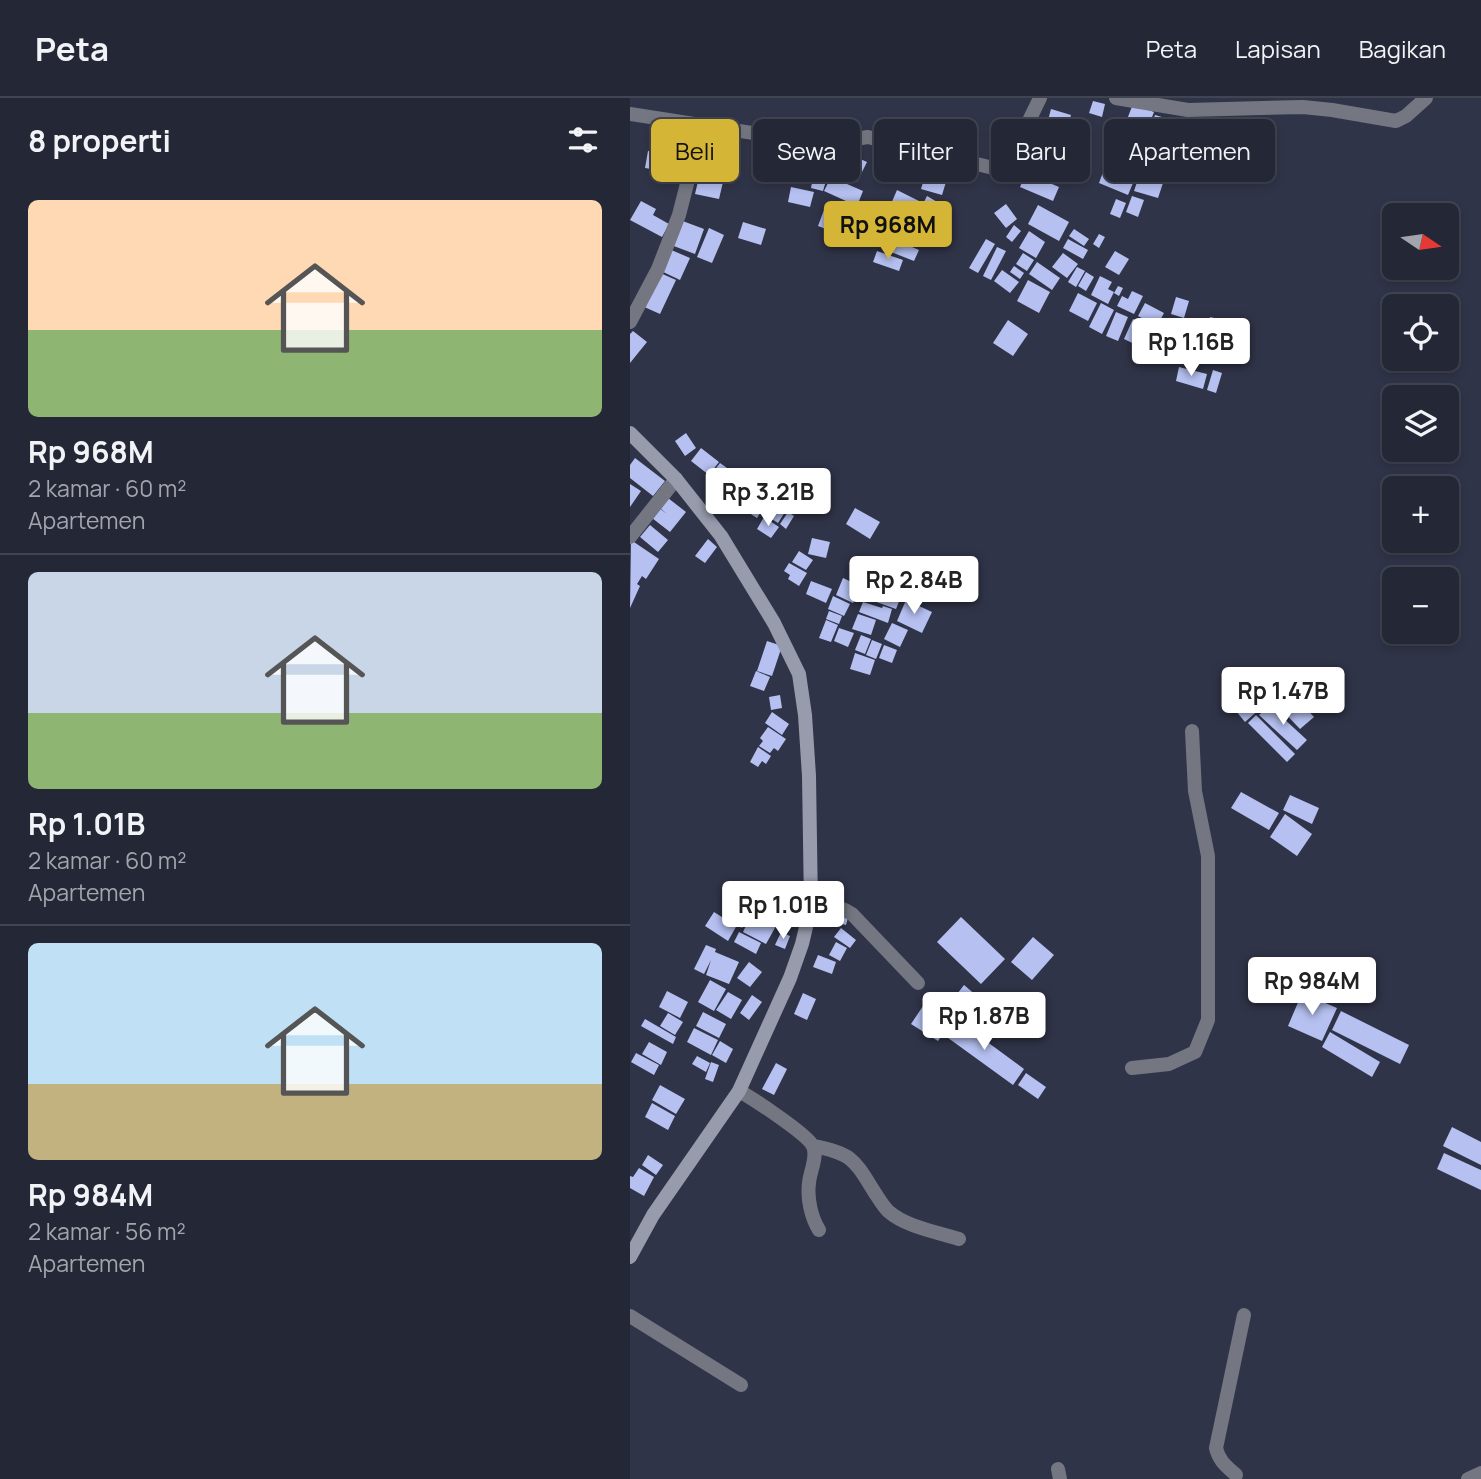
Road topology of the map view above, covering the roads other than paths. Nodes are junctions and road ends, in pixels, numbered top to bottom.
1 (1041, 98) edge
2 (1116, 98) edge
3 (1426, 98) edge
4 (630, 114) edge
5 (663, 119) edge
6 (739, 131) edge
7 (687, 182) edge
8 (630, 322) edge
9 (630, 433) edge
10 (676, 479) junction
11 (630, 537) edge
12 (1192, 731) dead end
13 (818, 906) junction
14 (918, 983) dead end
15 (1132, 1068) dead end
16 (745, 1094) junction
17 (813, 1146) junction
18 (819, 1230) dead end
19 (959, 1239) dead end
20 (630, 1257) edge
21 (1244, 1315) dead end
22 (630, 1317) edge
23 (741, 1385) dead end
24 (1481, 1473) edge
25 (1239, 1478) edge
26 (1468, 1479) edge

1 - 6 street
2 - 3 street
4 - 5 street
7 - 8 street
9 - 10 street
10 - 11 street
10 - 13 street
12 - 15 street
13 - 14 street
13 - 16 street
16 - 17 street
16 - 20 street
17 - 18 street
17 - 19 street
21 - 25 street
22 - 23 street
24 - 26 street

